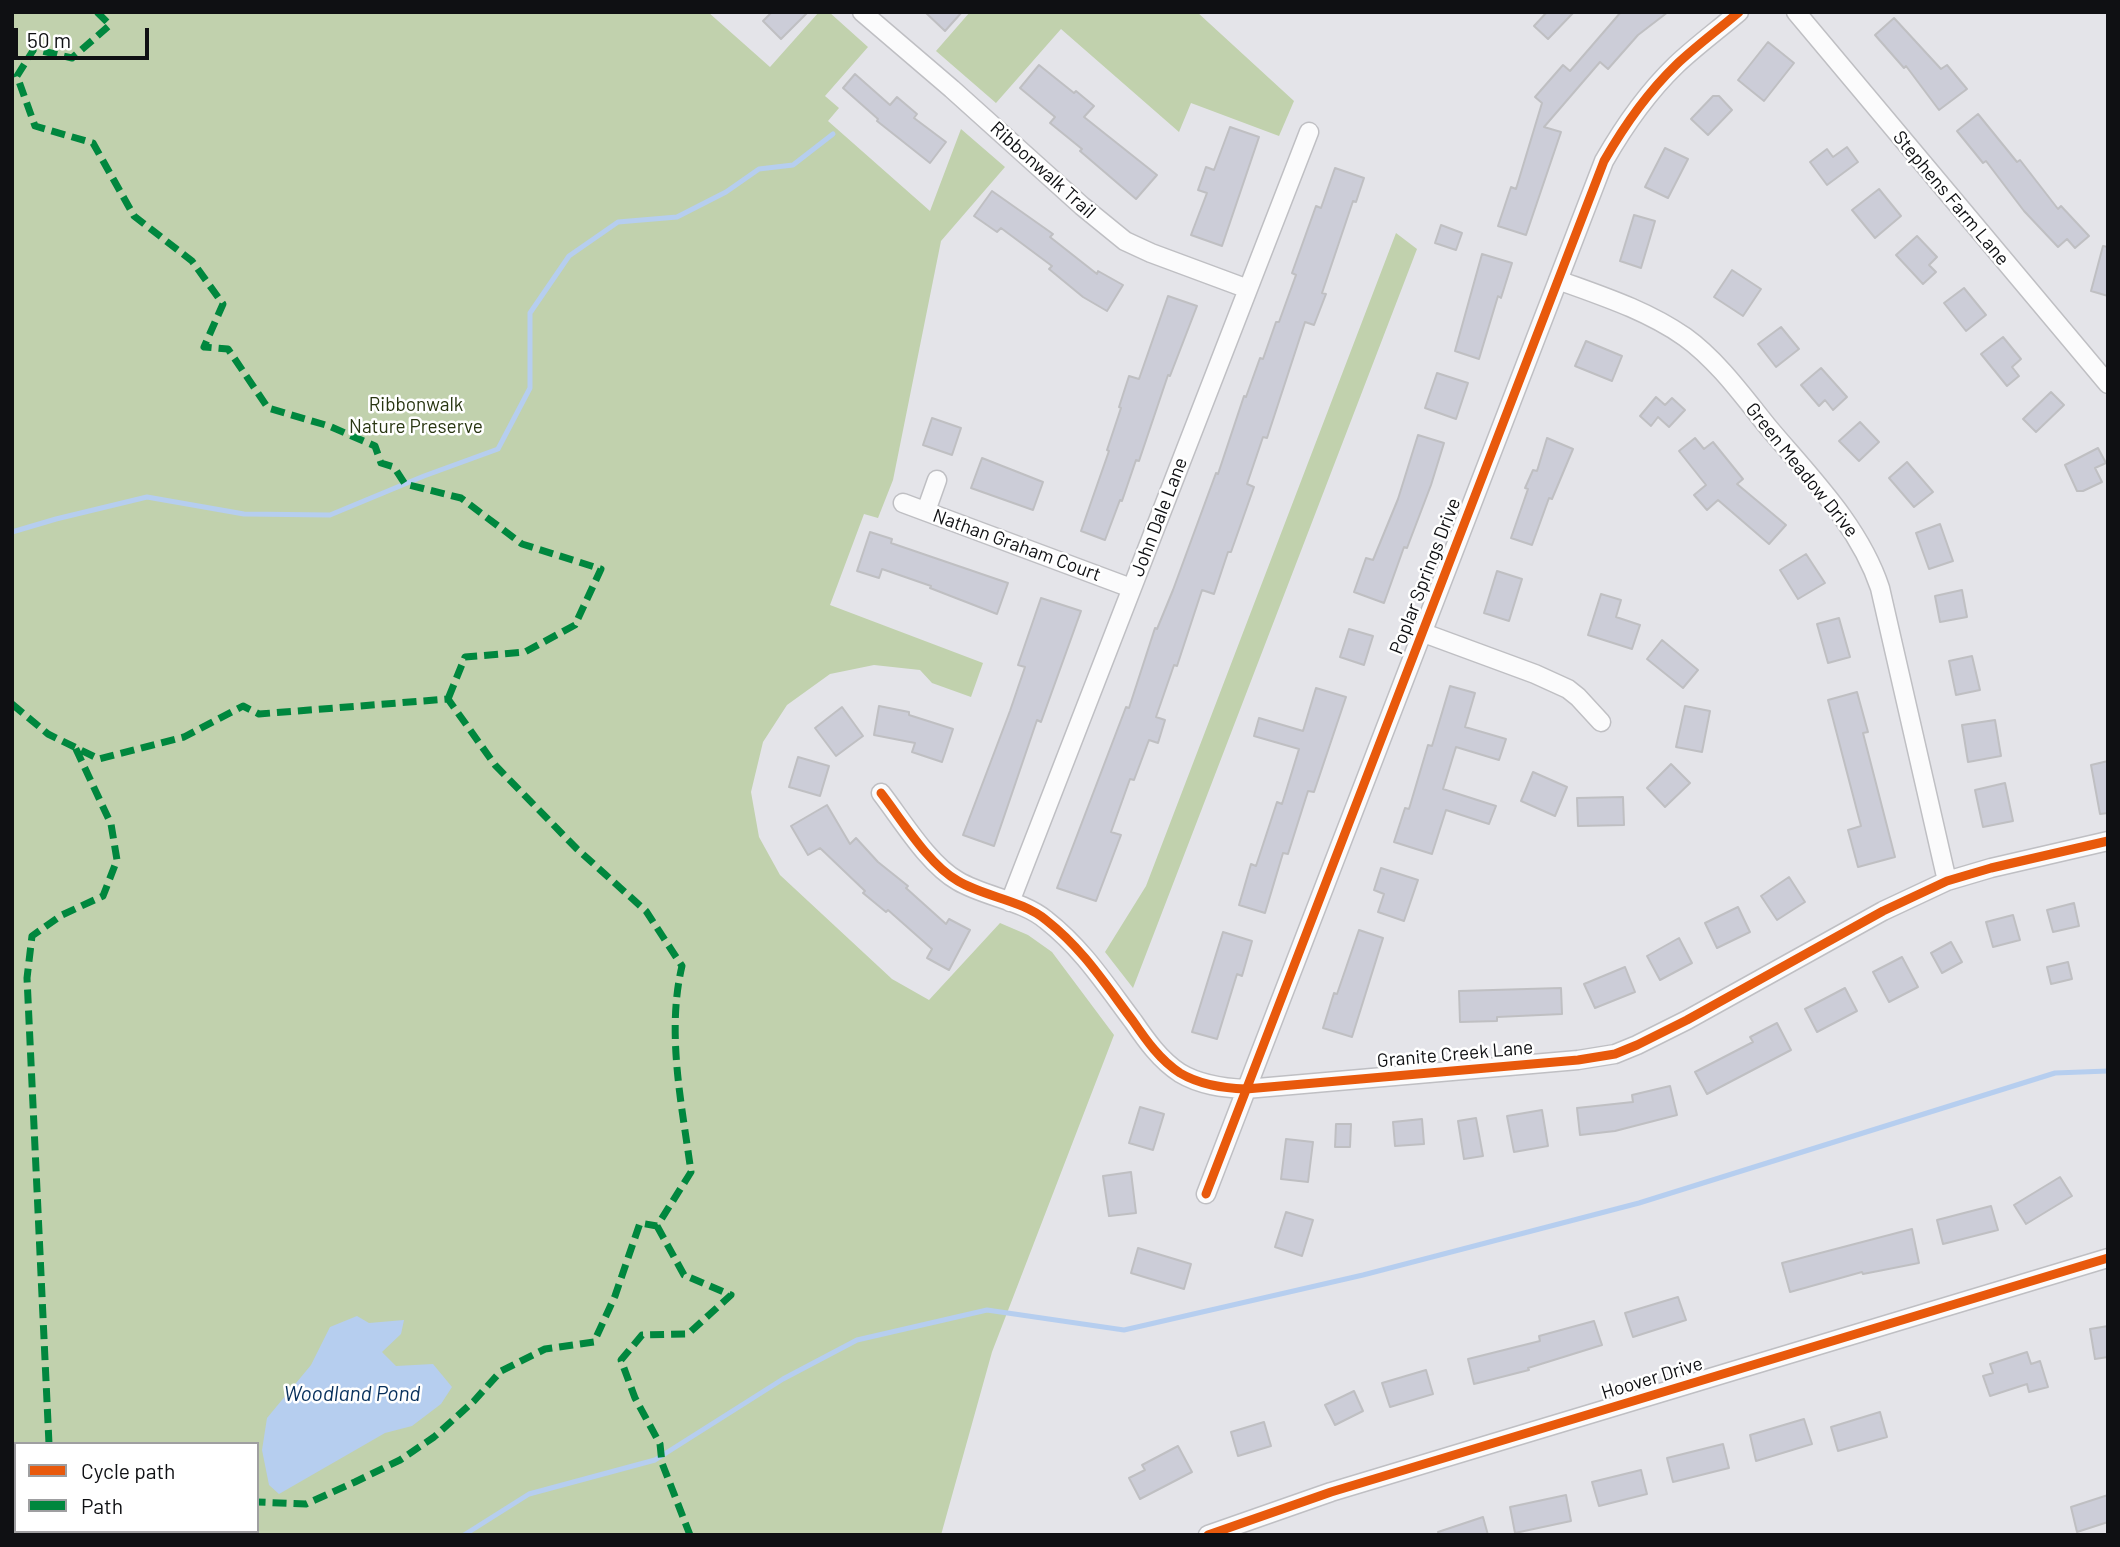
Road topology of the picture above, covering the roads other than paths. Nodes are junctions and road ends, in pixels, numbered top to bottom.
1 (862, 12) edge
2 (1739, 12) edge
3 (1796, 12) edge
4 (1308, 132) dead end
5 (1559, 280) junction
6 (1248, 289) junction
7 (2107, 381) edge
8 (937, 480) dead end
9 (903, 503) dead end
10 (926, 511) junction
11 (1131, 588) junction
12 (1421, 632) junction
13 (1601, 722) dead end
14 (881, 793) dead end
15 (2108, 841) edge
16 (1947, 881) junction
17 (1010, 902) junction
18 (1246, 1090) junction
19 (1206, 1194) dead end
20 (2108, 1258) edge
21 (1208, 1535) edge

1 - 6 street, Ribbonwalk Trail
2 - 5 street, Poplar Springs Drive
3 - 7 street, Stephens Farm Lane
4 - 6 street, John Dale Lane
5 - 12 street, Poplar Springs Drive
5 - 16 street, Green Meadow Drive
6 - 11 street, John Dale Lane
8 - 10 street
9 - 10 street, Nathan Graham Court
10 - 11 street, Nathan Graham Court
11 - 17 street, John Dale Lane
12 - 13 street
12 - 18 street, Poplar Springs Drive
14 - 17 street, Granite Creek Lane
15 - 16 street, Granite Creek Lane
16 - 18 street, Granite Creek Lane
17 - 18 street, Granite Creek Lane
18 - 19 street, Poplar Springs Drive
20 - 21 street, Hoover Drive

